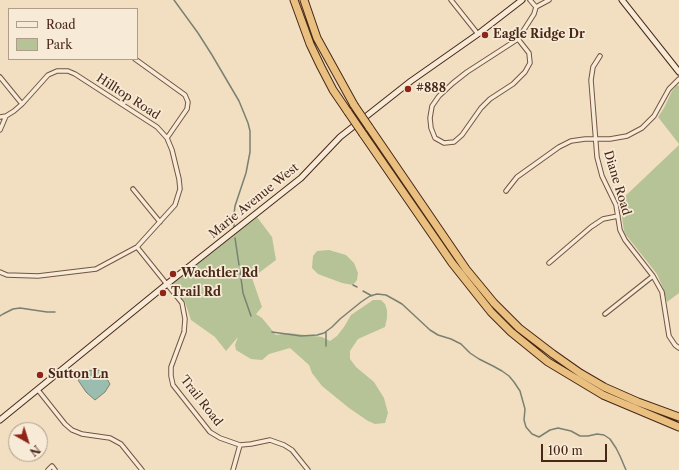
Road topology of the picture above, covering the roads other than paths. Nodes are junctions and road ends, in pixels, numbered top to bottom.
1 (294, 0) edge
2 (304, 0) edge
3 (451, 0) edge
4 (522, 0) edge
5 (530, 0) edge
6 (549, 0) edge
7 (622, 0) edge
8 (536, 7) junction
9 (478, 34) junction
10 (518, 39) junction
11 (600, 56) dead end
12 (136, 60) edge
13 (679, 72) edge
14 (0, 78) edge
15 (679, 79) edge
16 (22, 104) junction
17 (6, 116) junction
18 (0, 117) edge
19 (0, 130) edge
20 (167, 138) junction
21 (595, 139) junction
22 (134, 189) dead end
23 (506, 192) dead end
24 (618, 216) junction
25 (160, 222) junction
26 (137, 247) junction
27 (549, 263) dead end
28 (0, 272) edge
29 (7, 275) junction
30 (653, 276) junction
31 (0, 277) edge
32 (167, 284) junction
33 (605, 314) dead end
34 (679, 348) edge
35 (38, 390) junction
36 (679, 418) edge
37 (0, 420) edge
38 (679, 427) edge
39 (240, 445) junction
40 (54, 468) edge
41 (306, 468) edge
42 (48, 470) edge
43 (142, 470) edge
44 (233, 470) edge

1 - 38 highway, bridge
2 - 36 highway, bridge
3 - 9 street
4 - 9 street, Marie Avenue West
5 - 8 street
6 - 8 street
7 - 13 street
8 - 10 street
9 - 32 street, Marie Avenue West
10 - 10 street
11 - 21 street, Diane Road
12 - 20 street
14 - 16 street
15 - 21 street
16 - 17 street, Hilltop Road
16 - 20 street, Hilltop Road
17 - 18 street, Hilltop Road
17 - 19 street
20 - 25 street
21 - 23 street
21 - 24 street, Diane Road
22 - 25 street
24 - 27 street
24 - 30 street, Diane Road
25 - 26 street
26 - 29 street
26 - 32 street, Trail Road
28 - 29 street
29 - 31 street
30 - 33 street
30 - 34 street, Diane Road
32 - 35 street, Marie Avenue West
32 - 39 street, Trail Road
35 - 37 street, Marie Avenue West
35 - 43 street
39 - 41 street, Trail Road
39 - 44 street
40 - 42 street

